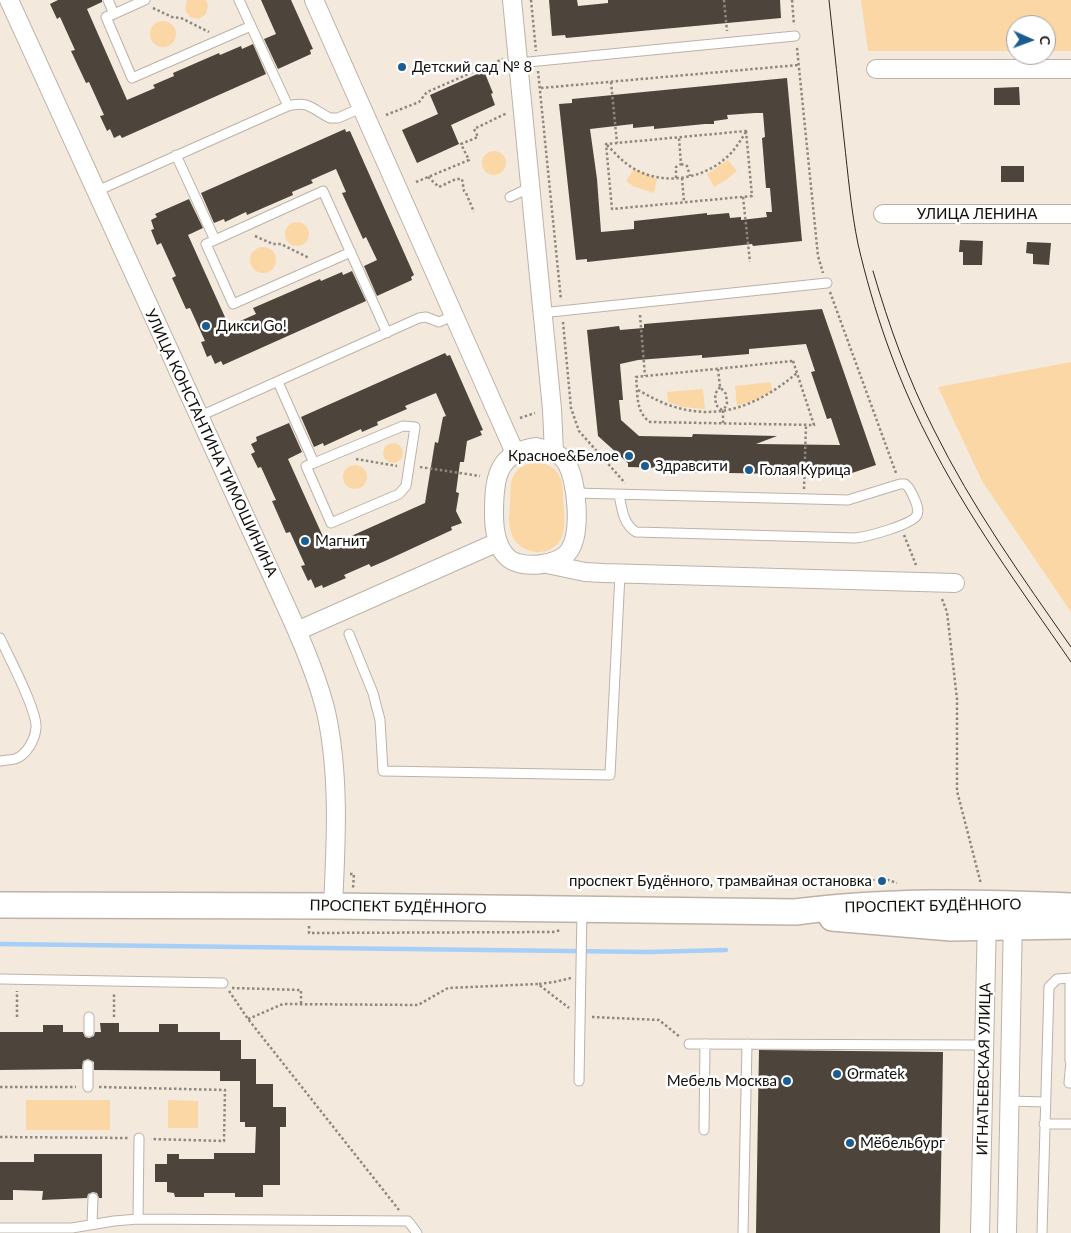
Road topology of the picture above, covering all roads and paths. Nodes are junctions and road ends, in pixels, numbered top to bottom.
1 (9, 0) edge
2 (108, 0) edge
3 (240, 0) edge
4 (314, 0) edge
5 (512, 0) edge
6 (531, 0) edge
7 (724, 0) edge
8 (792, 0) edge
9 (142, 1) edge
10 (114, 14) junction
11 (794, 24) dead end
12 (251, 26) junction
13 (727, 31) dead end
14 (795, 36) dead end
15 (224, 38) junction
16 (512, 61) junction
17 (537, 61) junction
18 (876, 69) dead end
19 (1071, 70) edge
20 (611, 82) junction
21 (540, 88) junction
22 (288, 106) junction
23 (361, 108) junction
24 (511, 112) dead end
25 (386, 115) dead end
26 (746, 131) junction
27 (679, 138) junction
28 (617, 143) junction
29 (606, 144) junction
30 (176, 155) junction
31 (681, 164) junction
32 (690, 176) junction
33 (428, 177) junction
34 (676, 178) junction
35 (682, 178) junction
36 (416, 182) dead end
37 (530, 188) junction
38 (97, 191) junction
39 (510, 196) dead end
40 (743, 197) junction
41 (684, 202) junction
42 (474, 212) dead end
43 (883, 214) dead end
44 (1071, 214) edge
45 (240, 228) junction
46 (215, 240) junction
47 (351, 252) junction
48 (750, 262) dead end
49 (324, 264) junction
50 (827, 283) junction
51 (639, 309) dead end
52 (562, 311) junction
53 (541, 313) junction
54 (455, 315) junction
55 (388, 333) junction
56 (718, 369) junction
57 (797, 373) junction
58 (645, 376) junction
59 (278, 382) junction
60 (720, 387) junction
61 (637, 390) junction
62 (723, 411) junction
63 (198, 416) junction
64 (723, 424) junction
65 (806, 425) junction
66 (515, 452) junction
67 (554, 453) junction
68 (334, 454) junction
69 (314, 463) junction
70 (409, 467) junction
71 (480, 476) dead end
72 (626, 484) dead end
73 (900, 484) junction
74 (804, 492) dead end
75 (575, 493) junction
76 (619, 495) junction
77 (900, 525) junction
78 (498, 542) junction
79 (547, 564) junction
80 (620, 574) junction
81 (923, 582) junction
82 (955, 583) dead end
83 (297, 631) junction
84 (349, 634) dead end
85 (0, 638) edge
86 (0, 760) edge
87 (0, 905) edge
88 (333, 906) junction
89 (1071, 906) edge
90 (985, 908) junction
91 (1013, 916) junction
92 (582, 917) junction
93 (1071, 926) edge
94 (309, 933) dead end
95 (581, 974) junction
96 (1070, 978) edge
97 (0, 979) edge
98 (18, 979) junction
99 (114, 980) junction
100 (223, 983) dead end
101 (538, 984) junction
102 (301, 1005) junction
103 (17, 1016) dead end
104 (580, 1016) junction
105 (89, 1017) dead end
106 (114, 1017) dead end
107 (248, 1018) junction
108 (88, 1032) dead end
109 (689, 1044) joint
110 (705, 1044) junction
111 (747, 1044) junction
112 (984, 1045) junction
113 (1071, 1061) edge
114 (88, 1065) dead end
115 (579, 1081) dead end
116 (1071, 1083) edge
117 (0, 1087) edge
118 (88, 1087) junction
119 (225, 1090) dead end
120 (1010, 1102) junction
121 (1045, 1102) junction
122 (1044, 1124) junction
123 (1071, 1124) edge
124 (704, 1130) dead end
125 (139, 1138) dead end
126 (93, 1198) dead end
127 (138, 1219) junction
128 (408, 1221) junction
129 (92, 1224) junction
130 (0, 1228) edge
131 (417, 1233) edge
132 (743, 1233) edge
133 (980, 1233) edge
134 (1007, 1233) edge
135 (1042, 1233) edge

1 - 38 street, УЛИЦА КОНСТАНТИНА ТИМОШИНИНА
2 - 10 lane
3 - 12 lane
4 - 23 street
5 - 16 street
6 - 17 path
7 - 13 path
8 - 11 path
9 - 10 lane
9 - 15 path
10 - 15 lane
12 - 15 lane
12 - 22 lane
14 - 17 lane
16 - 17 lane
16 - 25 path
16 - 37 street
17 - 21 path
18 - 19 street
20 - 21 path
20 - 28 path
20 - 50 path
21 - 52 path
22 - 23 lane
22 - 30 lane
23 - 54 street
24 - 33 path
26 - 27 path
26 - 32 path
26 - 40 path
27 - 28 path
27 - 31 path
28 - 29 path
29 - 34 path
29 - 41 path
30 - 38 lane
30 - 46 lane
31 - 32 path
31 - 34 path
32 - 35 path
33 - 36 path
33 - 42 path
34 - 35 path
35 - 41 path
37 - 39 lane
37 - 53 street
38 - 63 street, УЛИЦА КОНСТАНТИНА ТИМОШИНИНА
40 - 41 path
40 - 48 path
43 - 44 street, УЛИЦА ЛЕНИНА
45 - 46 lane
45 - 47 lane
45 - 49 path
46 - 49 lane
47 - 49 lane
47 - 55 lane
50 - 52 lane
50 - 73 path
51 - 58 path
52 - 53 lane
52 - 72 path
53 - 67 street
54 - 55 lane
54 - 66 street
55 - 59 lane
56 - 57 path
56 - 58 path
56 - 60 path
57 - 62 path
57 - 65 path
58 - 61 path
59 - 63 lane
59 - 69 lane
60 - 62 path
60 - 62 path
61 - 62 path
61 - 64 path
62 - 64 path
63 - 83 street, УЛИЦА КОНСТАНТИНА ТИМОШИНИНА
64 - 65 path
65 - 74 path
66 - 67 street
66 - 78 street
67 - 75 street
68 - 69 lane
68 - 70 path
68 - 70 lane
69 - 70 lane
70 - 71 path
73 - 76 lane
73 - 77 lane
75 - 76 lane
75 - 79 street
76 - 77 lane
77 - 81 path
78 - 79 street
78 - 83 street
79 - 80 street
80 - 81 street
80 - 84 lane
81 - 82 street
81 - 90 path
83 - 88 street, УЛИЦА КОНСТАНТИНА ТИМОШИНИНА
85 - 86 lane
87 - 88 main road, ПРОСПЕКТ БУДЁННОГО
88 - 92 main road, ПРОСПЕКТ БУДЁННОГО
89 - 91 main road, ПРОСПЕКТ БУДЁННОГО
90 - 91 main road, ПРОСПЕКТ БУДЁННОГО
90 - 92 main road, ПРОСПЕКТ БУДЁННОГО
90 - 112 street, ИГНАТЬЕВСКАЯ УЛИЦА
91 - 93 main road, ПРОСПЕКТ БУДЁННОГО
91 - 120 street, ИГНАТЬЕВСКАЯ УЛИЦА
92 - 94 path
92 - 95 lane
95 - 101 path
95 - 104 lane
96 - 113 lane
96 - 121 lane
97 - 98 lane
98 - 99 lane
98 - 103 path
99 - 100 lane
99 - 106 path
101 - 102 path
101 - 104 path
102 - 107 path
102 - 107 path
104 - 109 path
104 - 115 lane
105 - 108 lane
107 - 128 path
109 - 110 lane
110 - 111 lane
110 - 124 lane
111 - 112 lane
111 - 132 lane
112 - 133 street, ИГНАТЬЕВСКАЯ УЛИЦА
113 - 116 lane
114 - 118 lane
117 - 118 path
118 - 119 path
120 - 121 lane
120 - 134 street, ИГНАТЬЕВСКАЯ УЛИЦА
121 - 122 lane
122 - 123 lane
122 - 135 lane
125 - 127 lane
126 - 129 lane
127 - 128 lane
127 - 129 lane
128 - 131 lane
129 - 130 lane

